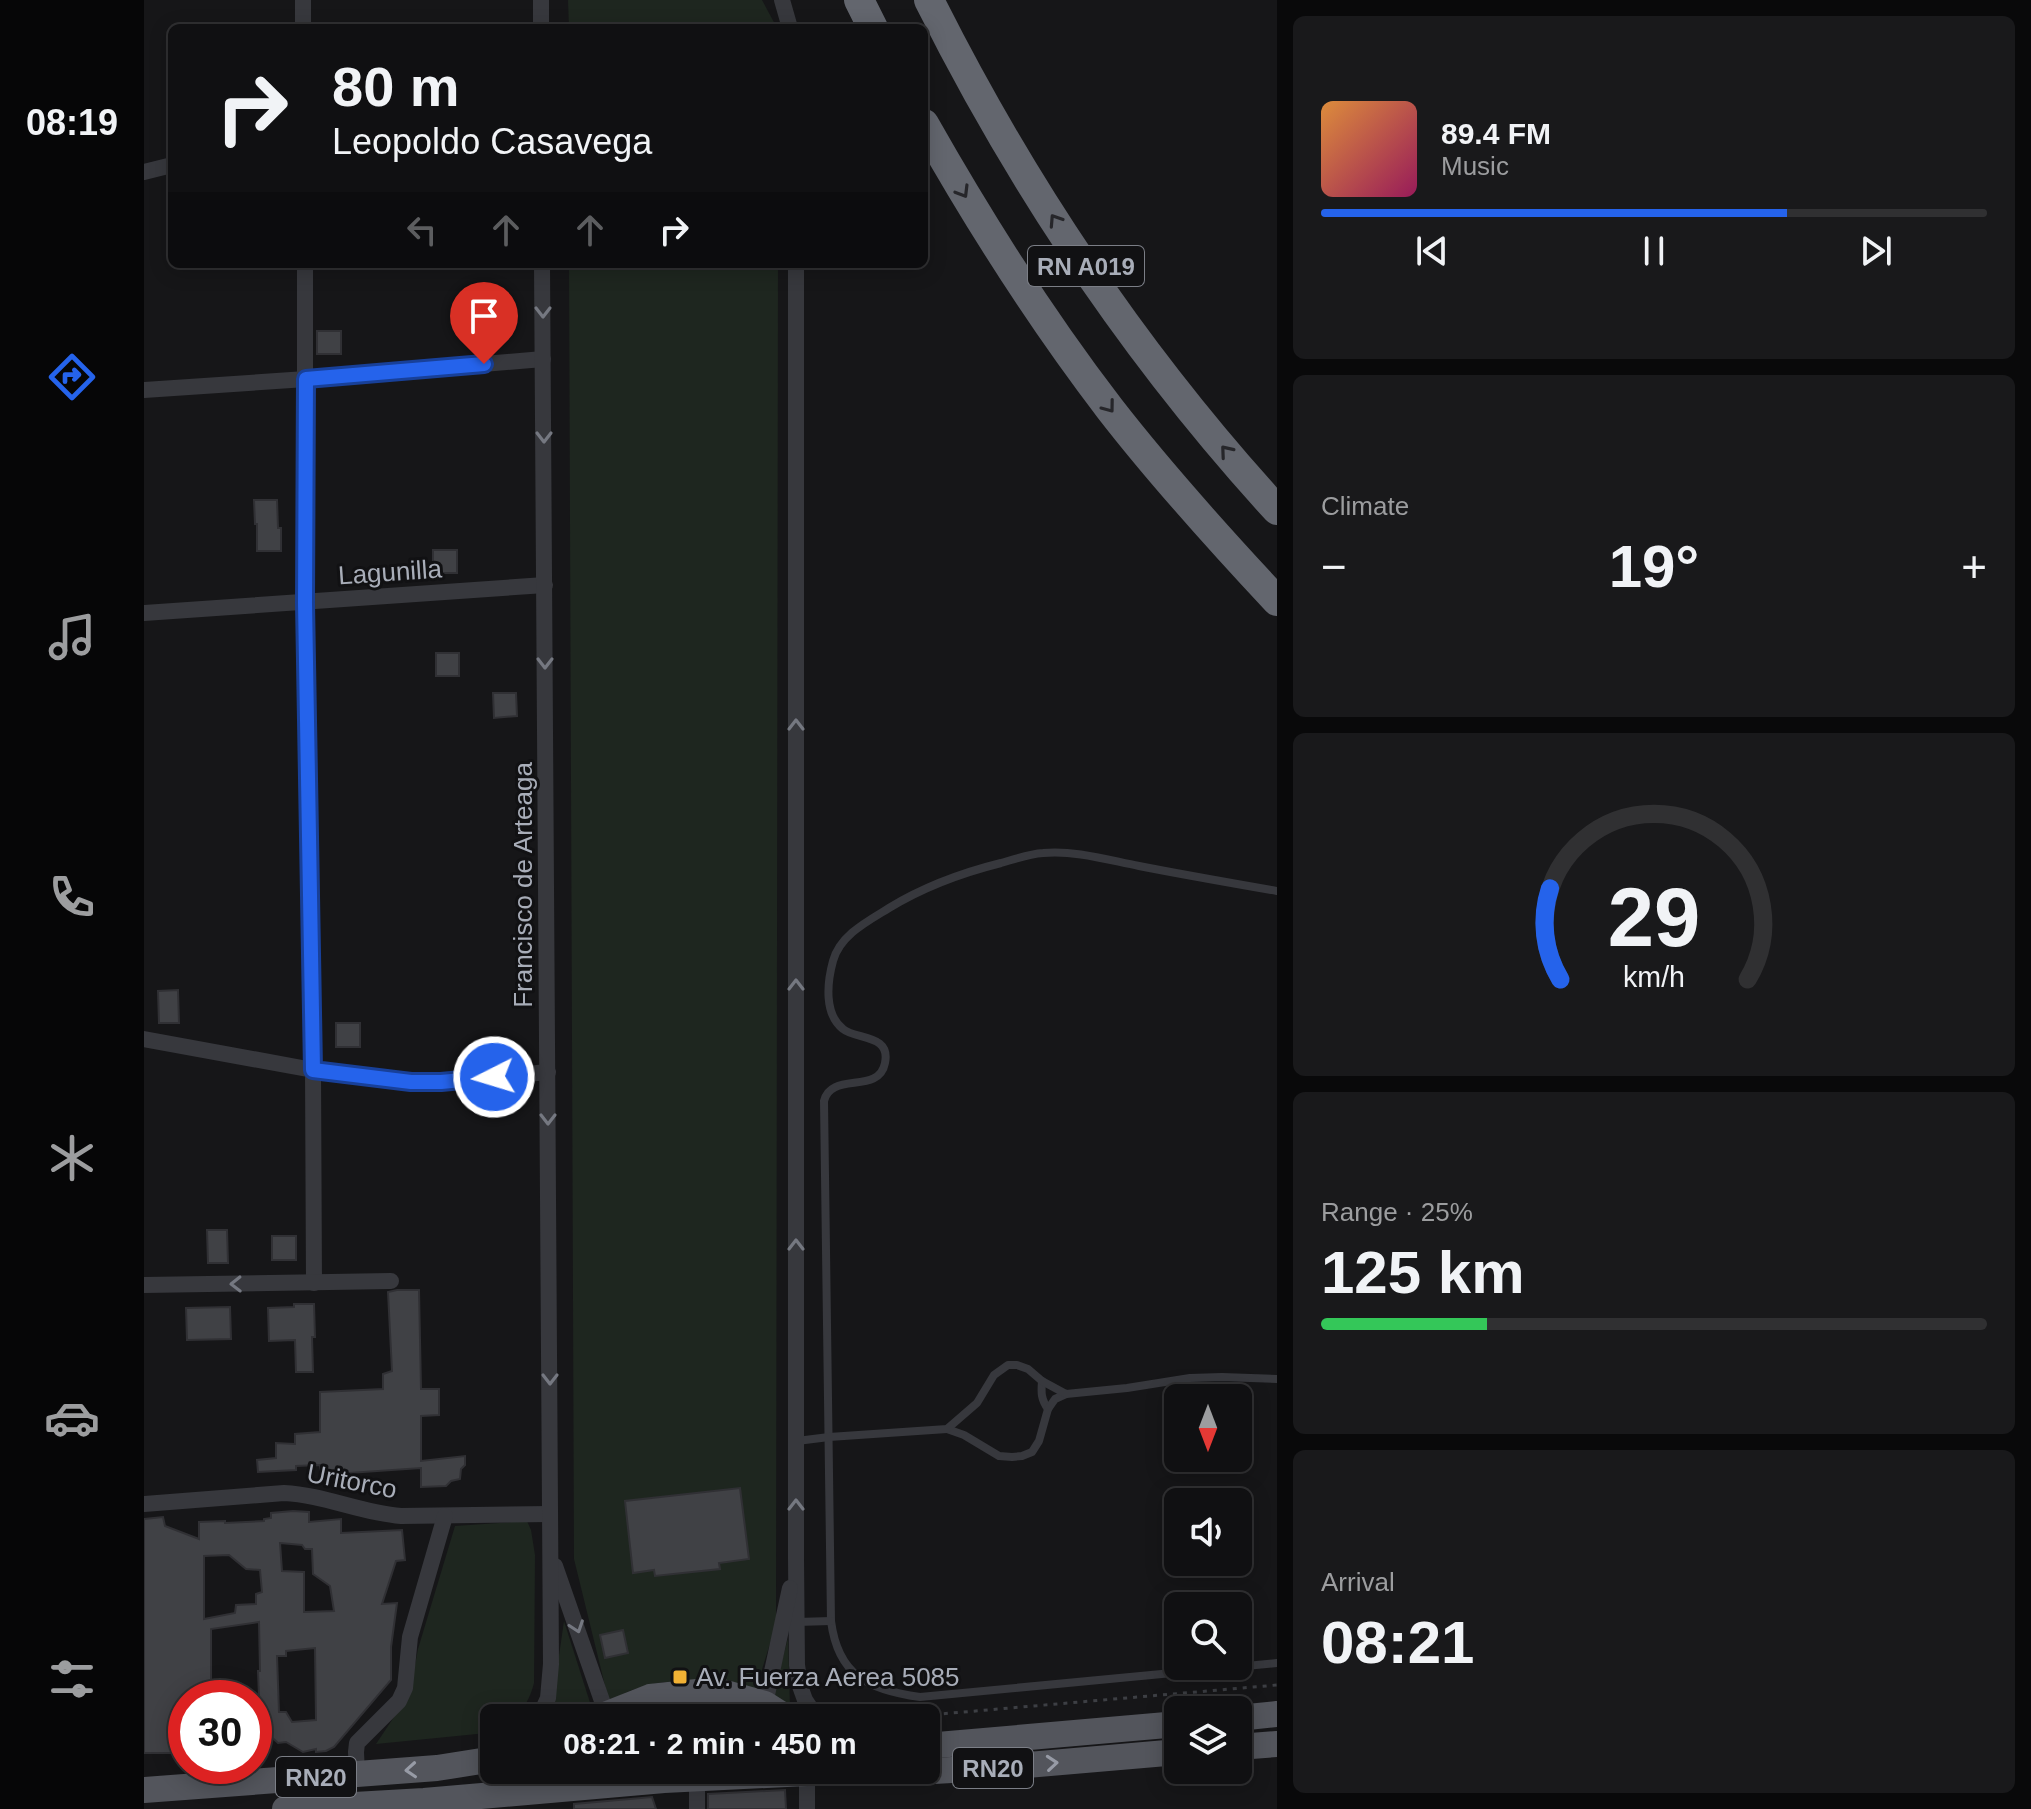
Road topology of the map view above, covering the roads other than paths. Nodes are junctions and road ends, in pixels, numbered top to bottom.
1 (303, 0) edge
2 (541, 0) edge
3 (782, 0) edge
4 (859, 0) edge
5 (929, 0) edge
6 (303, 24) edge
7 (541, 24) edge
8 (789, 24) edge
9 (871, 24) edge
10 (928, 131) edge
11 (168, 166) edge
12 (144, 172) edge
13 (305, 268) edge
14 (542, 268) edge
15 (796, 268) edge
16 (543, 359) junction
17 (306, 379) junction
18 (144, 390) edge
19 (1277, 510) edge
20 (545, 585) junction
21 (1277, 601) edge
22 (305, 603) junction
23 (144, 613) edge
24 (1277, 891) edge
25 (144, 1039) edge
26 (313, 1070) junction
27 (548, 1072) junction
28 (391, 1281) dead end
29 (314, 1283) junction
30 (144, 1285) edge
31 (1277, 1379) edge
32 (1042, 1381) junction
33 (1066, 1394) junction
34 (1048, 1409) junction
35 (947, 1429) junction
36 (829, 1437) junction
37 (796, 1441) junction
38 (144, 1504) edge
39 (550, 1514) junction
40 (445, 1516) junction
41 (551, 1553) junction
42 (796, 1559) junction
43 (831, 1621) junction
44 (797, 1622) junction
45 (1277, 1663) edge
46 (545, 1704) edge
47 (600, 1704) edge
48 (633, 1704) edge
49 (750, 1704) edge
50 (772, 1704) edge
51 (808, 1704) edge
52 (1277, 1714) edge
53 (1252, 1717) edge
54 (1164, 1725) edge
55 (1277, 1744) edge
56 (940, 1745) edge
57 (1252, 1746) edge
58 (1164, 1753) edge
59 (480, 1760) edge
60 (940, 1771) edge
61 (357, 1774) junction
62 (585, 1784) edge
63 (697, 1784) edge
64 (807, 1784) edge
65 (144, 1790) edge
66 (424, 1805) edge
67 (285, 1809) edge
68 (697, 1809) edge
69 (807, 1809) edge

1 - 6 street
2 - 7 street
3 - 8 street
4 - 9 highway
19 -> 5 highway, RN A019
10 -> 21 highway, RN A019
11 - 12 street
13 - 17 street
14 -> 16 street, Francisco de Arteaga
37 -> 15 street
16 - 17 street
16 -> 20 street, Francisco de Arteaga
17 - 18 street
17 - 22 street
20 - 22 street, Lagunilla
20 -> 27 street, Francisco de Arteaga
22 - 23 street, Lagunilla
22 - 26 street
24 - 36 lane
25 - 26 street
26 - 27 street
26 - 29 street
27 -> 39 street, Francisco de Arteaga
28 - 29 street
29 -> 30 street
31 - 33 lane
32 - 33 lane
32 - 34 lane
32 - 35 lane
33 - 34 lane
34 - 35 lane
35 - 36 lane
36 - 37 lane
36 - 43 lane
42 -> 37 street
38 - 40 street, Uritorco
39 - 40 street, Uritorco
39 - 41 street, Francisco de Arteaga
40 - 61 street
41 - 46 street, Francisco de Arteaga
41 -> 47 street, Francisco de Arteaga
42 - 44 street
42 - 50 street
43 - 44 lane
43 - 45 lane
44 - 51 street
48 - 49 main road
52 - 53 main road
54 - 56 main road, RN20
55 - 57 main road
60 -> 58 main road, RN20
59 -> 61 main road, RN20
61 - 65 main road, RN20
62 - 66 main road, RN20
63 - 68 street
64 - 69 street
66 - 67 main road, RN20

